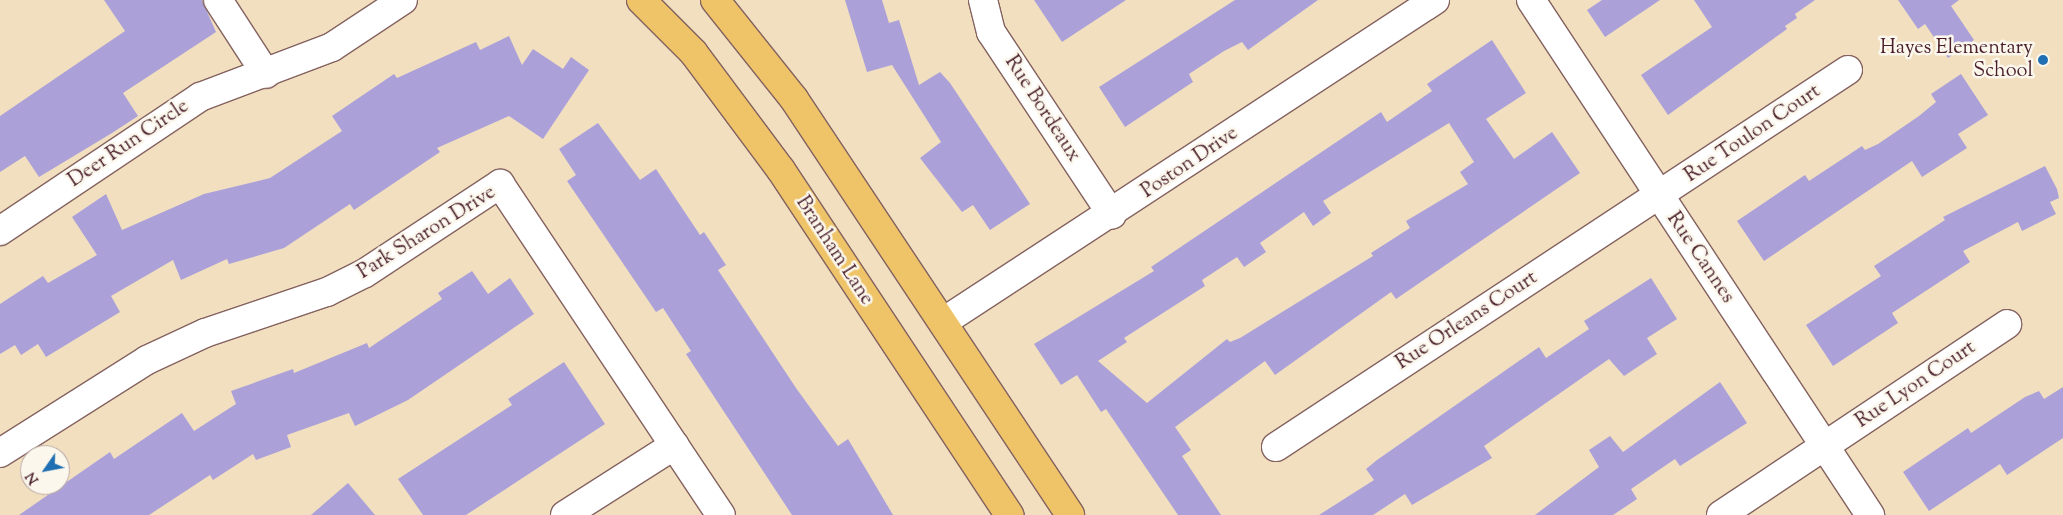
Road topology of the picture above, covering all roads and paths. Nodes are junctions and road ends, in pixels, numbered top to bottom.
1 (218, 0) edge
2 (403, 0) edge
3 (641, 0) edge
4 (715, 0) edge
5 (983, 0) edge
6 (1435, 0) edge
7 (1531, 0) edge
8 (1848, 70) dead end
9 (266, 74) junction
10 (1658, 196) junction
11 (1112, 214) junction
12 (0, 230) edge
13 (943, 322) junction
14 (2008, 324) dead end
15 (675, 445) junction
16 (1825, 446) junction
17 (1276, 447) dead end
18 (0, 453) edge
19 (565, 515) edge
20 (721, 515) edge
21 (1009, 515) edge
22 (1070, 515) edge
23 (1721, 515) edge
24 (1870, 515) edge

1 - 9 street
2 - 9 street, Deer Run Circle
3 - 21 main road, Branham Lane
4 - 13 main road
5 - 11 street, Rue Bordeaux
6 - 11 street, Poston Drive
7 - 10 street, Rue Cannes
8 - 10 street, Rue Toulon Court
9 - 12 street, Deer Run Circle
10 - 16 street, Rue Cannes
10 - 17 street, Rue Orleans Court
11 - 13 street, Poston Drive
13 - 22 main road
14 - 16 street, Rue Lyon Court
15 - 18 street, Park Sharon Drive
15 - 19 street
15 - 20 street, Park Sharon Drive
16 - 23 street, Rue Lyon Court
16 - 24 street, Rue Cannes

